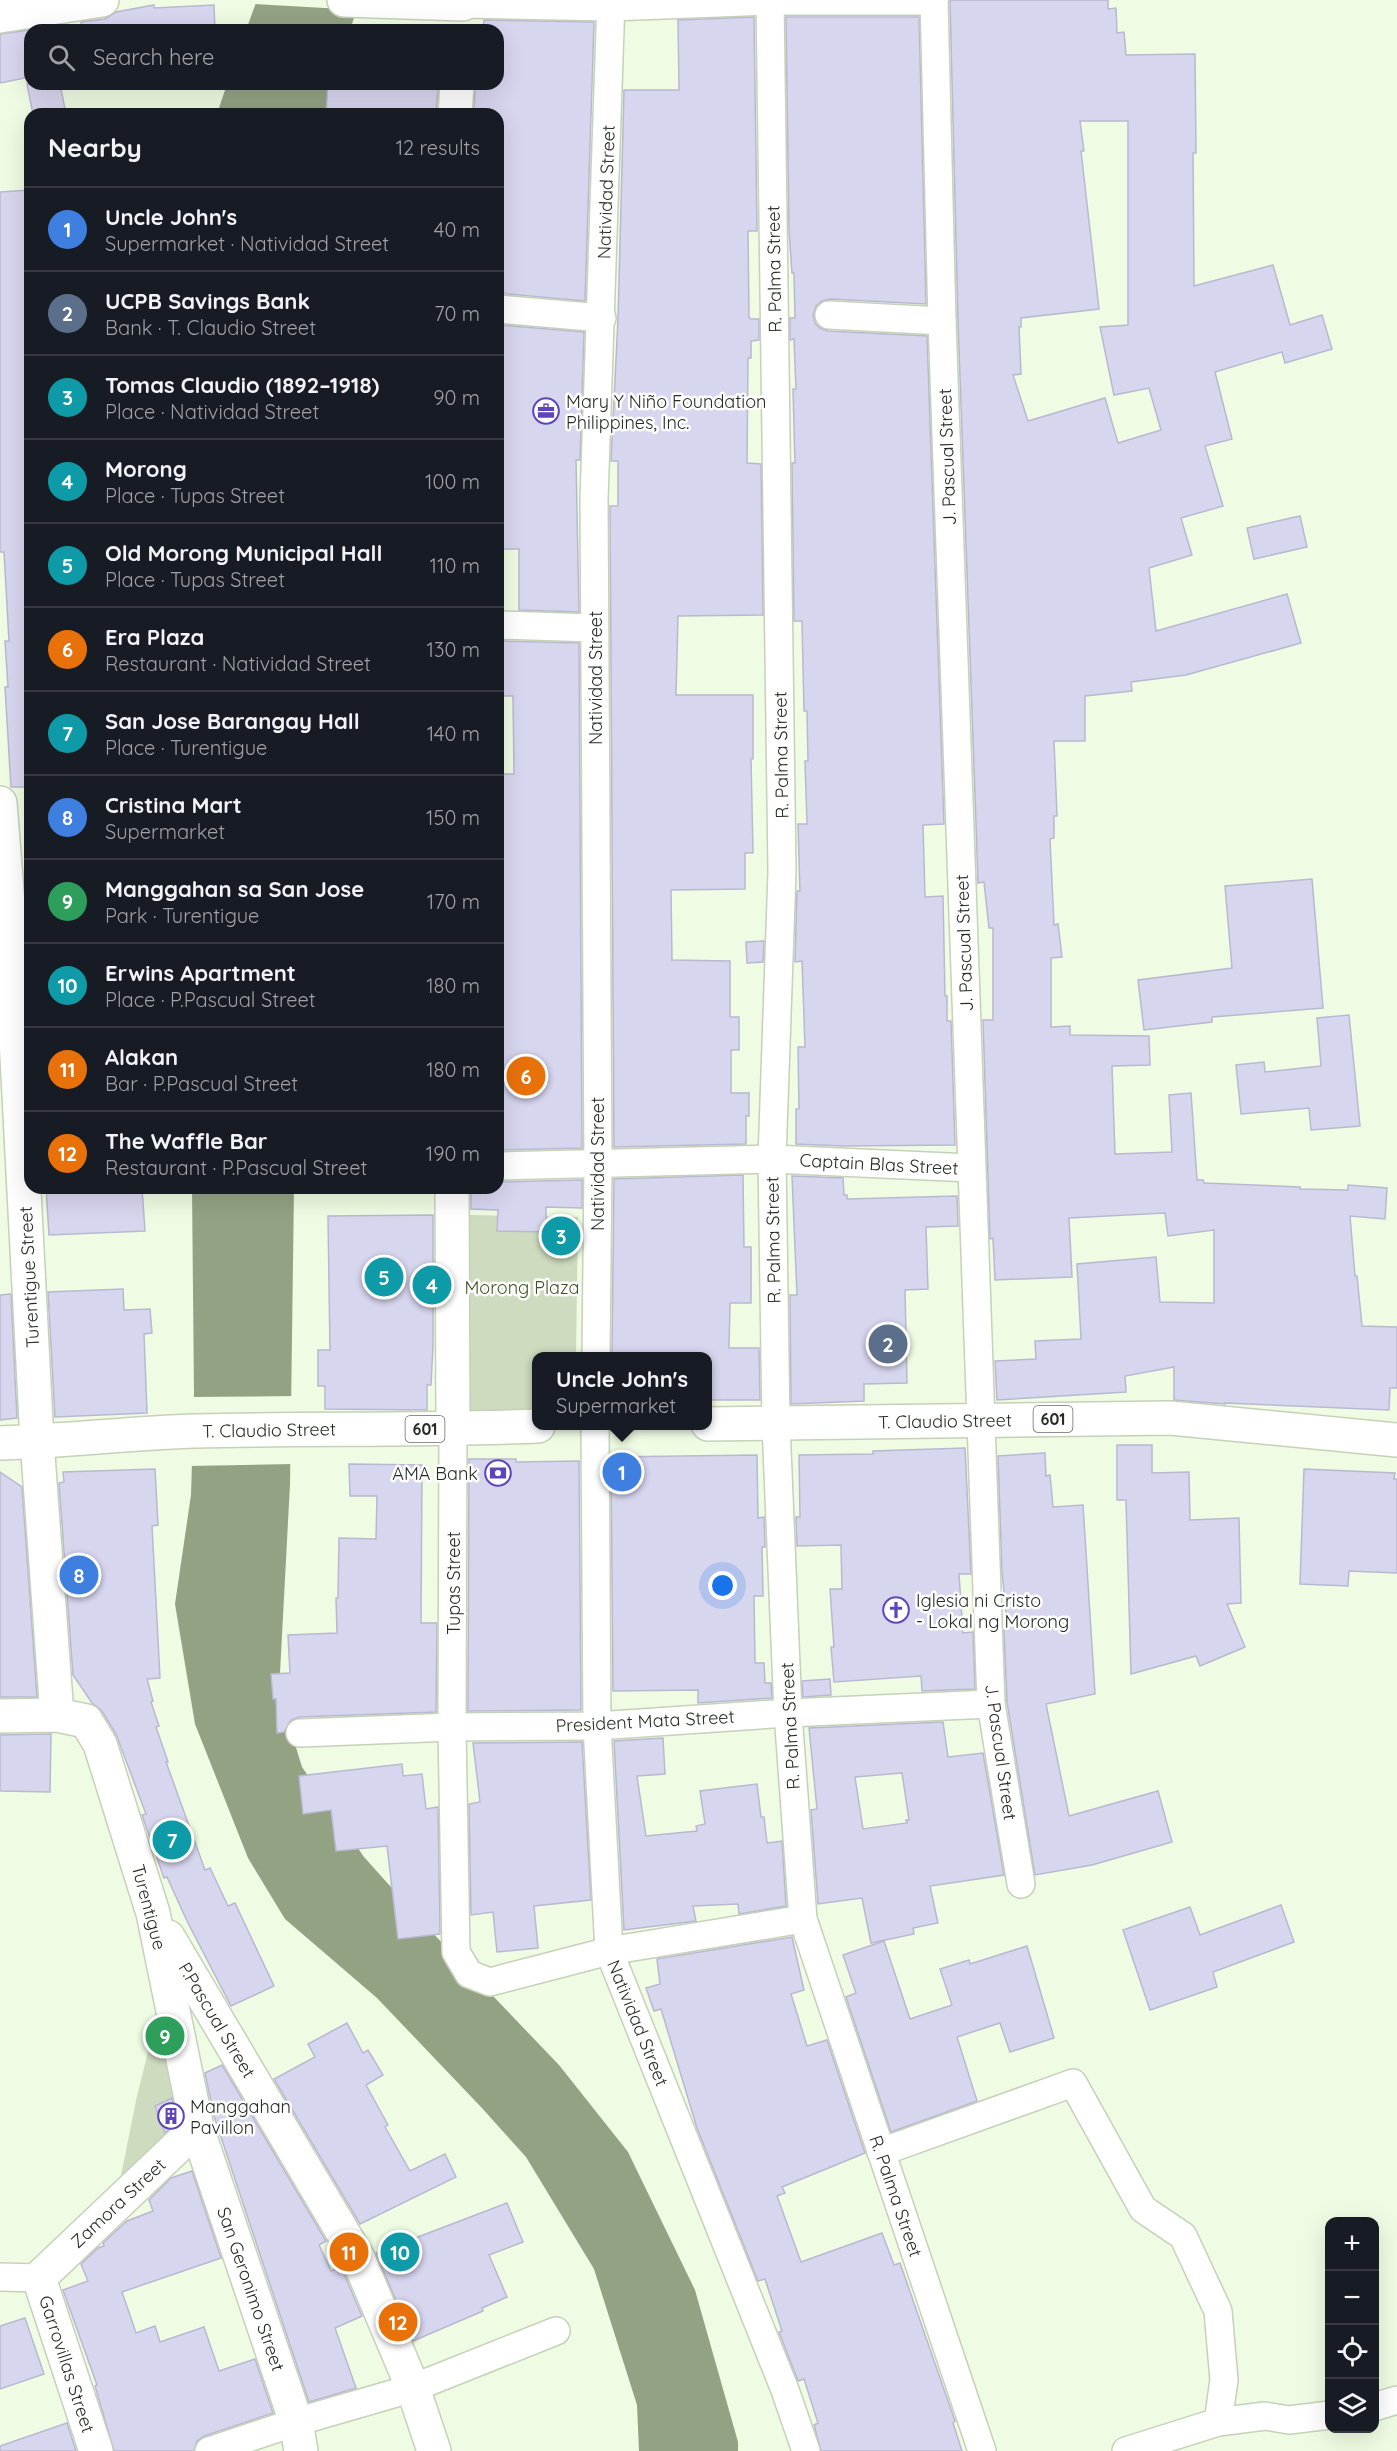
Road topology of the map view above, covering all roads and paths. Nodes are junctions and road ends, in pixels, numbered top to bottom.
1 (102, 0) edge
2 (344, 0) edge
3 (770, 0) edge
4 (934, 1) edge
5 (611, 3) edge
6 (462, 11) edge
7 (0, 16) edge
8 (457, 90) edge
9 (456, 108) edge
10 (504, 310) edge
11 (829, 315) dead end
12 (602, 318) junction
13 (942, 321) junction
14 (504, 626) edge
15 (594, 628) junction
16 (0, 803) edge
17 (772, 1159) junction
18 (598, 1165) junction
19 (504, 1166) edge
20 (971, 1168) junction
21 (24, 1183) edge
22 (25, 1194) edge
23 (453, 1194) edge
24 (596, 1352) edge
25 (982, 1420) junction
26 (712, 1424) edge
27 (776, 1424) junction
28 (532, 1425) edge
29 (453, 1429) junction
30 (595, 1430) edge
31 (1397, 1440) edge
32 (38, 1442) junction
33 (0, 1443) edge
34 (991, 1704) junction
35 (788, 1713) junction
36 (57, 1715) junction
37 (0, 1716) edge
38 (597, 1726) junction
39 (452, 1727) junction
40 (300, 1733) dead end
41 (1021, 1884) dead end
42 (153, 1913) junction
43 (803, 1919) junction
44 (609, 1951) junction
45 (197, 2128) junction
46 (881, 2152) junction
47 (0, 2277) edge
48 (39, 2278) junction
49 (556, 2331) dead end
50 (413, 2388) junction
51 (1397, 2400) edge
52 (1379, 2405) edge
53 (1325, 2416) edge
54 (1218, 2422) junction
55 (299, 2436) edge
56 (96, 2451) edge
57 (209, 2451) edge
58 (434, 2451) edge
59 (806, 2451) edge
60 (982, 2451) edge
61 (1126, 2451) edge

1 - 7 street
2 - 6 street
3 - 4 street
3 - 5 street
3 - 17 street, R. Palma Street
4 - 13 street, J. Pascual Street
5 - 6 street
5 - 12 street, Natividad Street
8 - 9 street
10 - 12 street
11 - 13 street
12 - 15 street, Natividad Street
13 - 20 street, J. Pascual Street
14 - 15 street
15 - 18 street, Natividad Street
16 - 21 street, Turentigue Street
17 - 18 street, Captain Blas Street
17 - 20 street, Captain Blas Street
17 - 27 street, R. Palma Street
18 - 19 street, Captain Blas Street
18 - 24 street, Natividad Street
20 - 25 street, J. Pascual Street
22 - 32 street, Turentigue Street
23 - 29 street, Tupas Street
25 - 27 street, T. Claudio Street / 601
25 - 31 street, T. Claudio Street / 601
25 - 34 street, J. Pascual Street
26 - 27 street, T. Claudio Street / 601
27 - 35 street, R. Palma Street
28 - 29 street, T. Claudio Street / 601
29 - 32 street, T. Claudio Street / 601
29 - 39 street, Tupas Street
30 - 38 street, Natividad Street
32 - 33 street, T. Claudio Street / 601
32 - 36 street, Turentigue Street
34 - 35 street, President Mata Street
34 - 41 street, J. Pascual Street
35 - 38 street, President Mata Street
35 - 43 street, R. Palma Street
36 - 37 street, Turentigue
36 - 42 street, Turentigue
38 - 39 street, President Mata Street
38 - 44 street, Natividad Street
39 - 40 street, President Mata Street
39 - 44 street, Tupas Street
42 - 45 street, Turentigue
42 - 50 street, P.Pascual Street
43 - 44 street
43 - 46 street, R. Palma Street
44 - 59 street, Natividad Street
45 - 48 street, Zamora Street
45 - 55 street, San Geronimo Street
46 - 54 street
46 - 60 street, R. Palma Street
47 - 48 street
48 - 56 street, Garrovillas Street
49 - 50 street
50 - 55 street
50 - 58 street, P.Pascual Street
51 - 52 street
53 - 54 street
54 - 61 street
55 - 57 street

